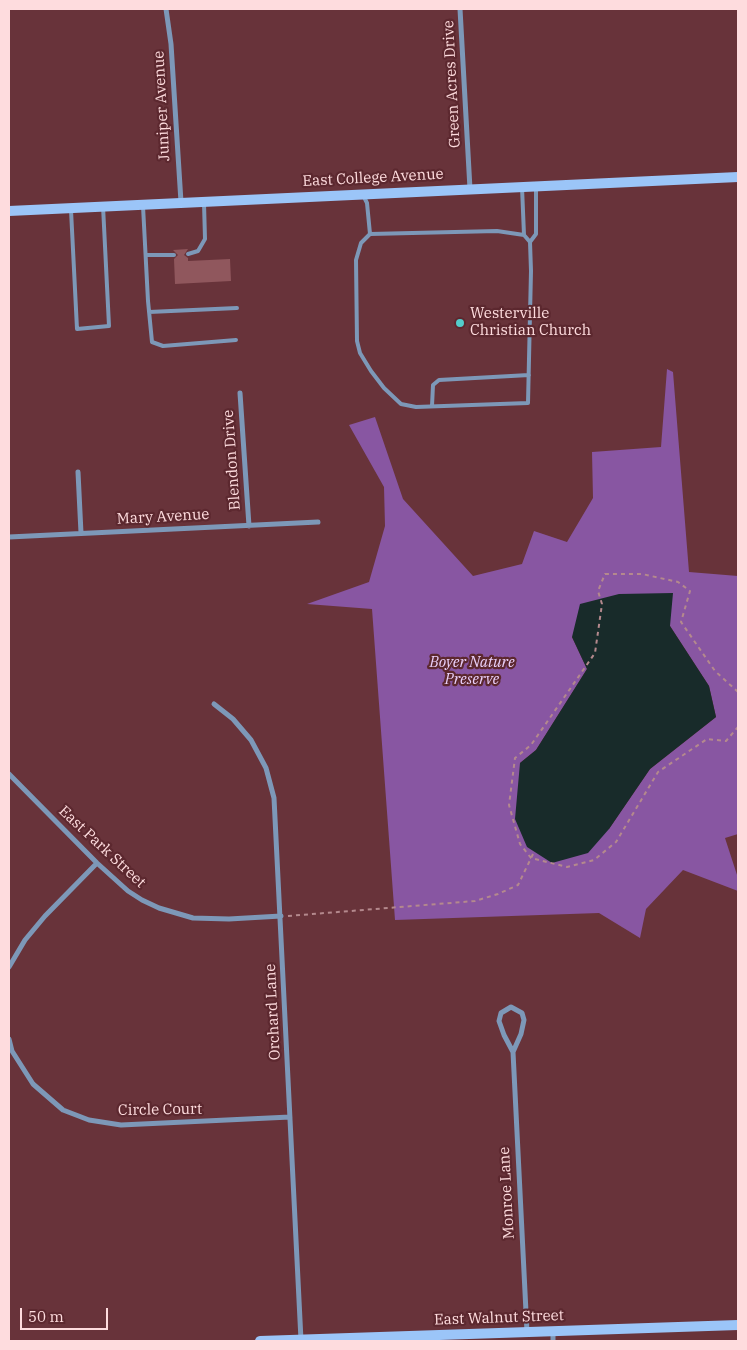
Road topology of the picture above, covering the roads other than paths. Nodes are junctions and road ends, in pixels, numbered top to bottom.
1 (166, 9) edge
2 (460, 9) edge
3 (738, 177) edge
4 (536, 185) junction
5 (522, 186) junction
6 (470, 189) junction
7 (363, 194) junction
8 (204, 201) junction
9 (180, 202) junction
10 (143, 204) junction
11 (102, 206) junction
12 (70, 208) junction
13 (9, 211) edge
14 (370, 234) junction
15 (524, 235) junction
16 (530, 242) junction
17 (188, 254) dead end
18 (146, 255) junction
19 (174, 255) dead end
20 (236, 308) dead end
21 (149, 312) junction
22 (236, 340) dead end
23 (529, 376) junction
24 (240, 393) dead end
25 (432, 406) junction
26 (78, 472) dead end
27 (318, 522) dead end
28 (249, 526) junction
29 (81, 533) junction
30 (9, 537) edge
31 (214, 704) dead end
32 (9, 774) edge
33 (97, 863) junction
34 (281, 916) junction
35 (9, 967) edge
36 (9, 1039) edge
37 (513, 1052) junction
38 (290, 1117) junction
39 (738, 1325) edge
40 (527, 1332) junction
41 (553, 1336) edge
42 (301, 1340) junction
43 (260, 1341) edge

1 - 9 street, Juniper Avenue
2 - 6 street, Green Acres Drive
3 - 4 street, East College Avenue
4 - 5 street, East College Avenue
4 - 16 lane
5 - 6 street, East College Avenue
5 - 15 lane
6 - 7 street, East College Avenue
7 - 8 street, East College Avenue
7 - 14 lane
8 - 9 street, East College Avenue
8 - 17 lane
9 - 10 street, East College Avenue
10 - 11 street, East College Avenue
10 - 18 lane
11 - 12 street, East College Avenue
11 - 12 lane
12 - 13 street, East College Avenue
14 - 15 lane
14 - 25 lane
15 - 16 lane
16 - 23 lane
18 - 19 lane
18 - 21 lane
20 - 21 lane
21 - 22 lane
23 - 25 lane
23 - 25 lane
24 - 28 street, Blendon Drive
26 - 29 street
27 - 28 street, Mary Avenue
28 - 29 street, Mary Avenue
29 - 30 street, Mary Avenue
31 - 34 street, Orchard Lane
32 - 33 street, East Park Street
33 - 34 street, East Park Street
33 - 35 street
34 - 38 street, Orchard Lane
36 - 38 street, Circle Court
37 - 37 street, Monroe Lane
37 - 40 street, Monroe Lane
38 - 42 street, Orchard Lane
39 - 41 street, East Walnut Street
40 - 41 street, East Walnut Street
40 - 42 street, East Walnut Street
42 - 43 street, East Walnut Street

